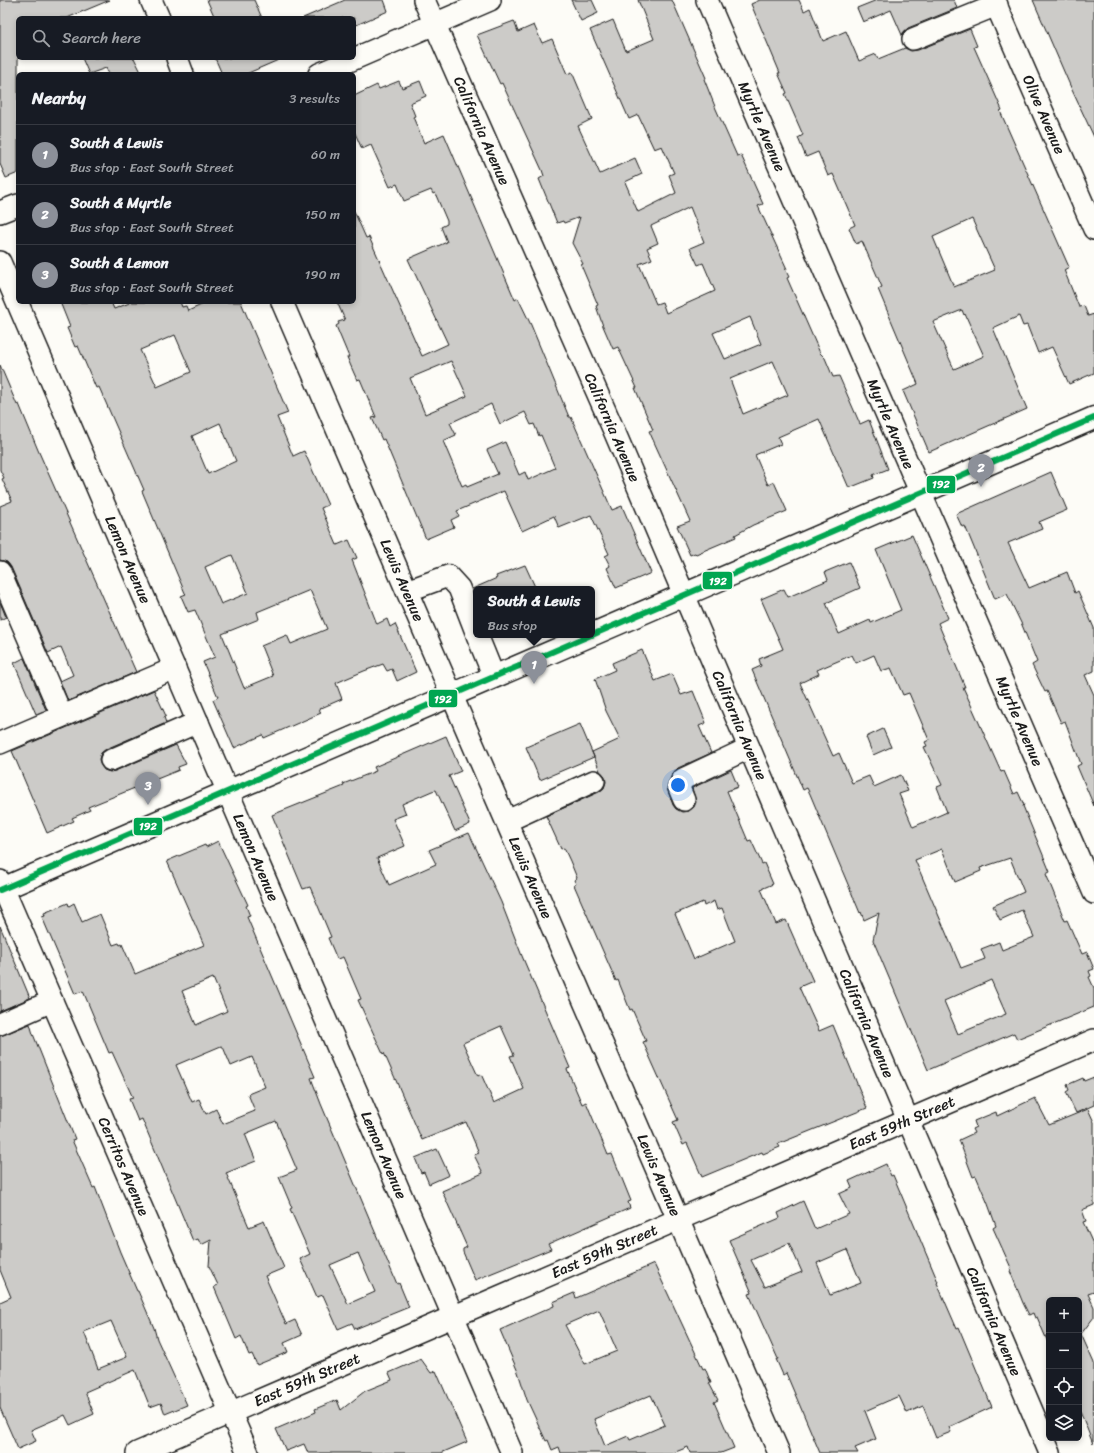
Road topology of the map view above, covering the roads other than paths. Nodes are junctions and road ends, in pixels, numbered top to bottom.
1 (151, 0) edge
2 (424, 0) edge
3 (490, 0) edge
4 (707, 0) edge
5 (996, 2) edge
6 (158, 16) edge
7 (434, 24) junction
8 (913, 39) dead end
9 (356, 58) edge
10 (177, 60) edge
11 (351, 60) edge
12 (182, 72) edge
13 (324, 72) edge
14 (16, 206) edge
15 (0, 212) edge
16 (1094, 229) edge
17 (0, 262) edge
18 (16, 299) edge
19 (18, 304) edge
20 (283, 304) edge
21 (1094, 418) edge
22 (920, 492) junction
23 (0, 572) edge
24 (407, 591) junction
25 (684, 596) junction
26 (473, 626) edge
27 (595, 634) edge
28 (478, 638) edge
29 (585, 638) edge
30 (175, 668) junction
31 (494, 677) junction
32 (452, 695) junction
33 (62, 716) junction
34 (198, 722) junction
35 (0, 743) edge
36 (749, 748) junction
37 (111, 760) dead end
38 (594, 781) dead end
39 (228, 791) junction
40 (684, 800) dead end
41 (507, 821) junction
42 (1, 887) edge
43 (1094, 892) edge
44 (52, 1001) junction
45 (0, 1024) edge
46 (1094, 1040) edge
47 (909, 1120) junction
48 (678, 1220) junction
49 (454, 1317) junction
50 (230, 1412) junction
51 (137, 1453) edge
52 (248, 1453) edge
53 (512, 1453) edge
54 (778, 1453) edge
55 (1050, 1453) edge

1 - 6 street
2 - 7 street, California Avenue
3 - 7 street
4 - 22 street, Myrtle Avenue
5 - 8 street
5 - 16 street, Olive Avenue
7 - 9 street
7 - 25 street, California Avenue
10 - 12 street
11 - 13 street
14 - 15 street
17 - 18 street, Lemon Avenue
19 - 30 street, Lemon Avenue
20 - 24 street, Lewis Avenue
21 - 22 main road
22 - 25 main road
22 - 43 street, Myrtle Avenue
23 - 33 street
24 - 26 street
24 - 32 street, Lewis Avenue
25 - 27 main road
25 - 36 street, California Avenue
28 - 31 street
29 - 31 main road
30 - 33 street
30 - 34 street, Lemon Avenue
31 - 32 main road
32 - 39 main road
32 - 41 street, Lewis Avenue
33 - 35 street
34 - 37 street
34 - 39 street, Lemon Avenue
36 - 40 street
36 - 47 street, California Avenue
38 - 41 street
39 - 42 main road
39 - 49 street, Lemon Avenue
41 - 48 street, Lewis Avenue
42 - 44 street, Cerritos Avenue
44 - 45 street
44 - 50 street, Cerritos Avenue
46 - 47 street, East 59th Street
47 - 48 street, East 59th Street
47 - 55 street, California Avenue
48 - 49 street, East 59th Street
48 - 54 street, Lewis Avenue
49 - 50 street, East 59th Street
49 - 53 street, Lemon Avenue
50 - 51 street, East 59th Street
50 - 52 street, Cerritos Avenue

